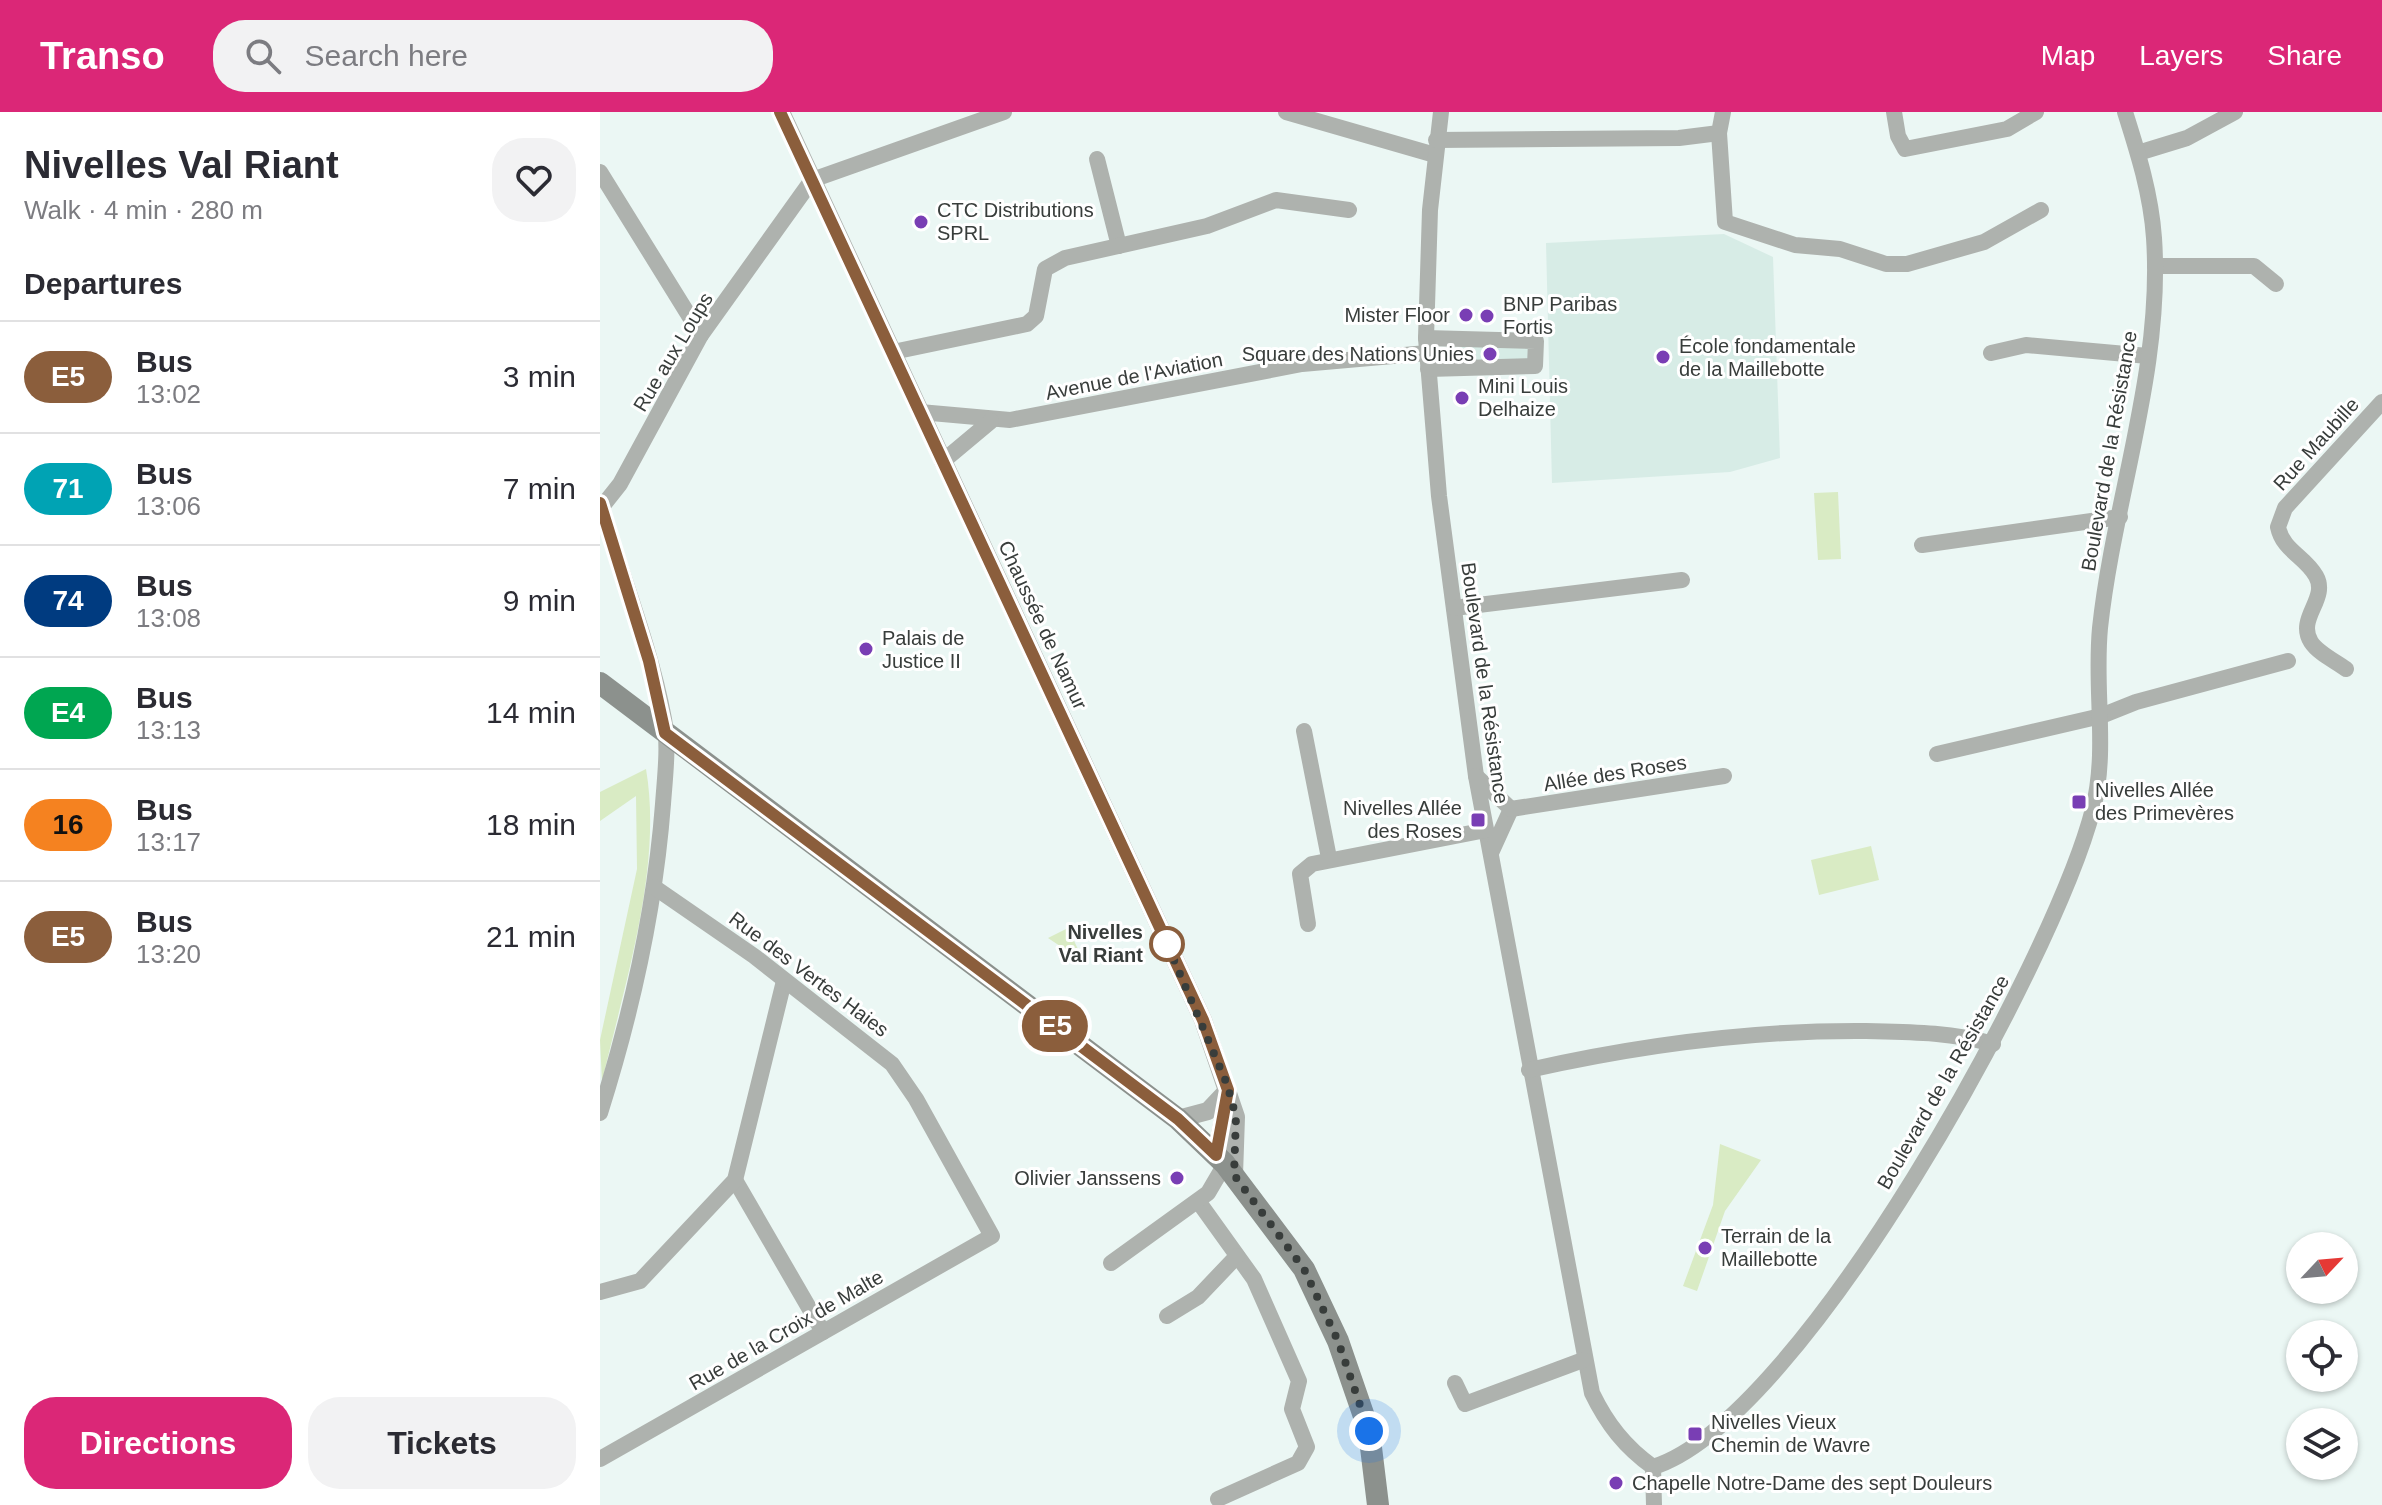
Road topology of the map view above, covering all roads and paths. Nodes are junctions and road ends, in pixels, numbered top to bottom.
1 (781, 112) edge
2 (1004, 112) edge
3 (1286, 112) edge
4 (1441, 112) edge
5 (1723, 112) edge
6 (1894, 112) edge
7 (2036, 112) edge
8 (2125, 112) edge
9 (2235, 112) edge
10 (1719, 133) junction
11 (1436, 148) junction
12 (2138, 153) junction
13 (1097, 159) dead end
14 (600, 172) edge
15 (812, 180) junction
16 (1349, 210) dead end
17 (2041, 210) dead end
18 (1119, 246) junction
19 (2155, 266) junction
20 (2276, 284) dead end
21 (701, 335) junction
22 (893, 352) junction
23 (1427, 353) junction
24 (1991, 353) dead end
25 (2148, 356) junction
26 (2382, 402) edge
27 (920, 412) junction
28 (991, 421) junction
29 (942, 462) junction
30 (601, 505) edge
31 (2120, 517) junction
32 (1922, 545) dead end
33 (1682, 580) dead end
34 (1454, 608) junction
35 (2288, 661) dead end
36 (2346, 669) dead end
37 (600, 683) edge
38 (2101, 716) junction
39 (1304, 731) dead end
40 (665, 733) junction
41 (1937, 754) dead end
42 (1476, 776) junction
43 (1724, 776) dead end
44 (1511, 809) junction
45 (1486, 830) junction
46 (1491, 853) junction
47 (1329, 858) junction
48 (654, 887) junction
49 (1308, 924) dead end
50 (784, 981) junction
51 (1993, 1044) junction
52 (1529, 1070) junction
53 (1228, 1090) junction
54 (600, 1113) edge
55 (1178, 1119) junction
56 (1225, 1165) junction
57 (735, 1180) junction
58 (1198, 1201) junction
59 (992, 1236) joint
60 (1237, 1256) junction
61 (1111, 1263) dead end
62 (600, 1292) edge
63 (1167, 1316) dead end
64 (823, 1332) junction
65 (1583, 1360) junction
66 (1455, 1383) dead end
67 (600, 1459) edge
68 (1653, 1467) junction
69 (1218, 1499) dead end
70 (1378, 1505) edge
71 (1654, 1505) edge

1 - 15 street, Chaussée de Namur
2 - 15 street
3 - 11 street
4 - 11 street, Boulevard de la Résistance
5 - 10 street
6 - 7 street
8 - 12 street, Boulevard de la Résistance
9 - 12 street
10 - 11 street
10 - 17 street
11 - 23 street, Boulevard de la Résistance
12 - 19 street, Boulevard de la Résistance
13 - 18 street
14 - 21 street
15 - 21 street, Rue aux Loups
15 - 22 street, Chaussée de Namur
16 - 18 street
18 - 22 street
19 - 20 street
19 - 25 street, Boulevard de la Résistance
21 - 30 street, Rue aux Loups
22 - 27 street, Chaussée de Namur
23 - 23 street
23 - 28 street, Avenue de l'Aviation
23 - 34 street, Boulevard de la Résistance
24 - 25 street
25 - 31 street, Boulevard de la Résistance
26 - 36 street, Rue Maubille
27 - 28 street, Avenue de l'Aviation
27 - 29 street, Chaussée de Namur
28 - 29 street, Avenue de l'Aviation
29 - 53 street, Chaussée de Namur
30 - 40 street
31 - 32 street
31 - 38 street, Boulevard de la Résistance
33 - 34 street
34 - 42 street, Boulevard de la Résistance
35 - 38 street
37 - 40 main road
38 - 41 street
38 - 51 street, Boulevard de la Résistance
39 - 47 street
40 - 48 street
40 - 55 main road
42 - 44 street
42 - 45 street, Boulevard de la Résistance
43 - 44 street, Allée des Roses
44 - 46 street
45 - 46 street, Boulevard de la Résistance
45 - 47 street
46 - 52 street, Boulevard de la Résistance
47 - 49 street
48 - 50 street, Rue des Vertes Haies
48 - 54 street
50 - 57 street
50 - 59 street, Rue des Vertes Haies
51 - 52 street
51 - 68 street, Boulevard de la Résistance
52 - 65 street, Boulevard de la Résistance
53 - 55 street
53 - 56 street
53 - 56 street, Chaussée de Namur
55 - 56 main road
56 - 58 street
56 - 70 main road
57 - 62 street
57 - 64 street
58 - 60 street
58 - 61 street
59 - 64 street, Rue de la Croix de Malte
60 - 63 street
60 - 69 street
64 - 67 street, Rue de la Croix de Malte
65 - 66 street
65 - 68 street, Boulevard de la Résistance
68 - 71 street

